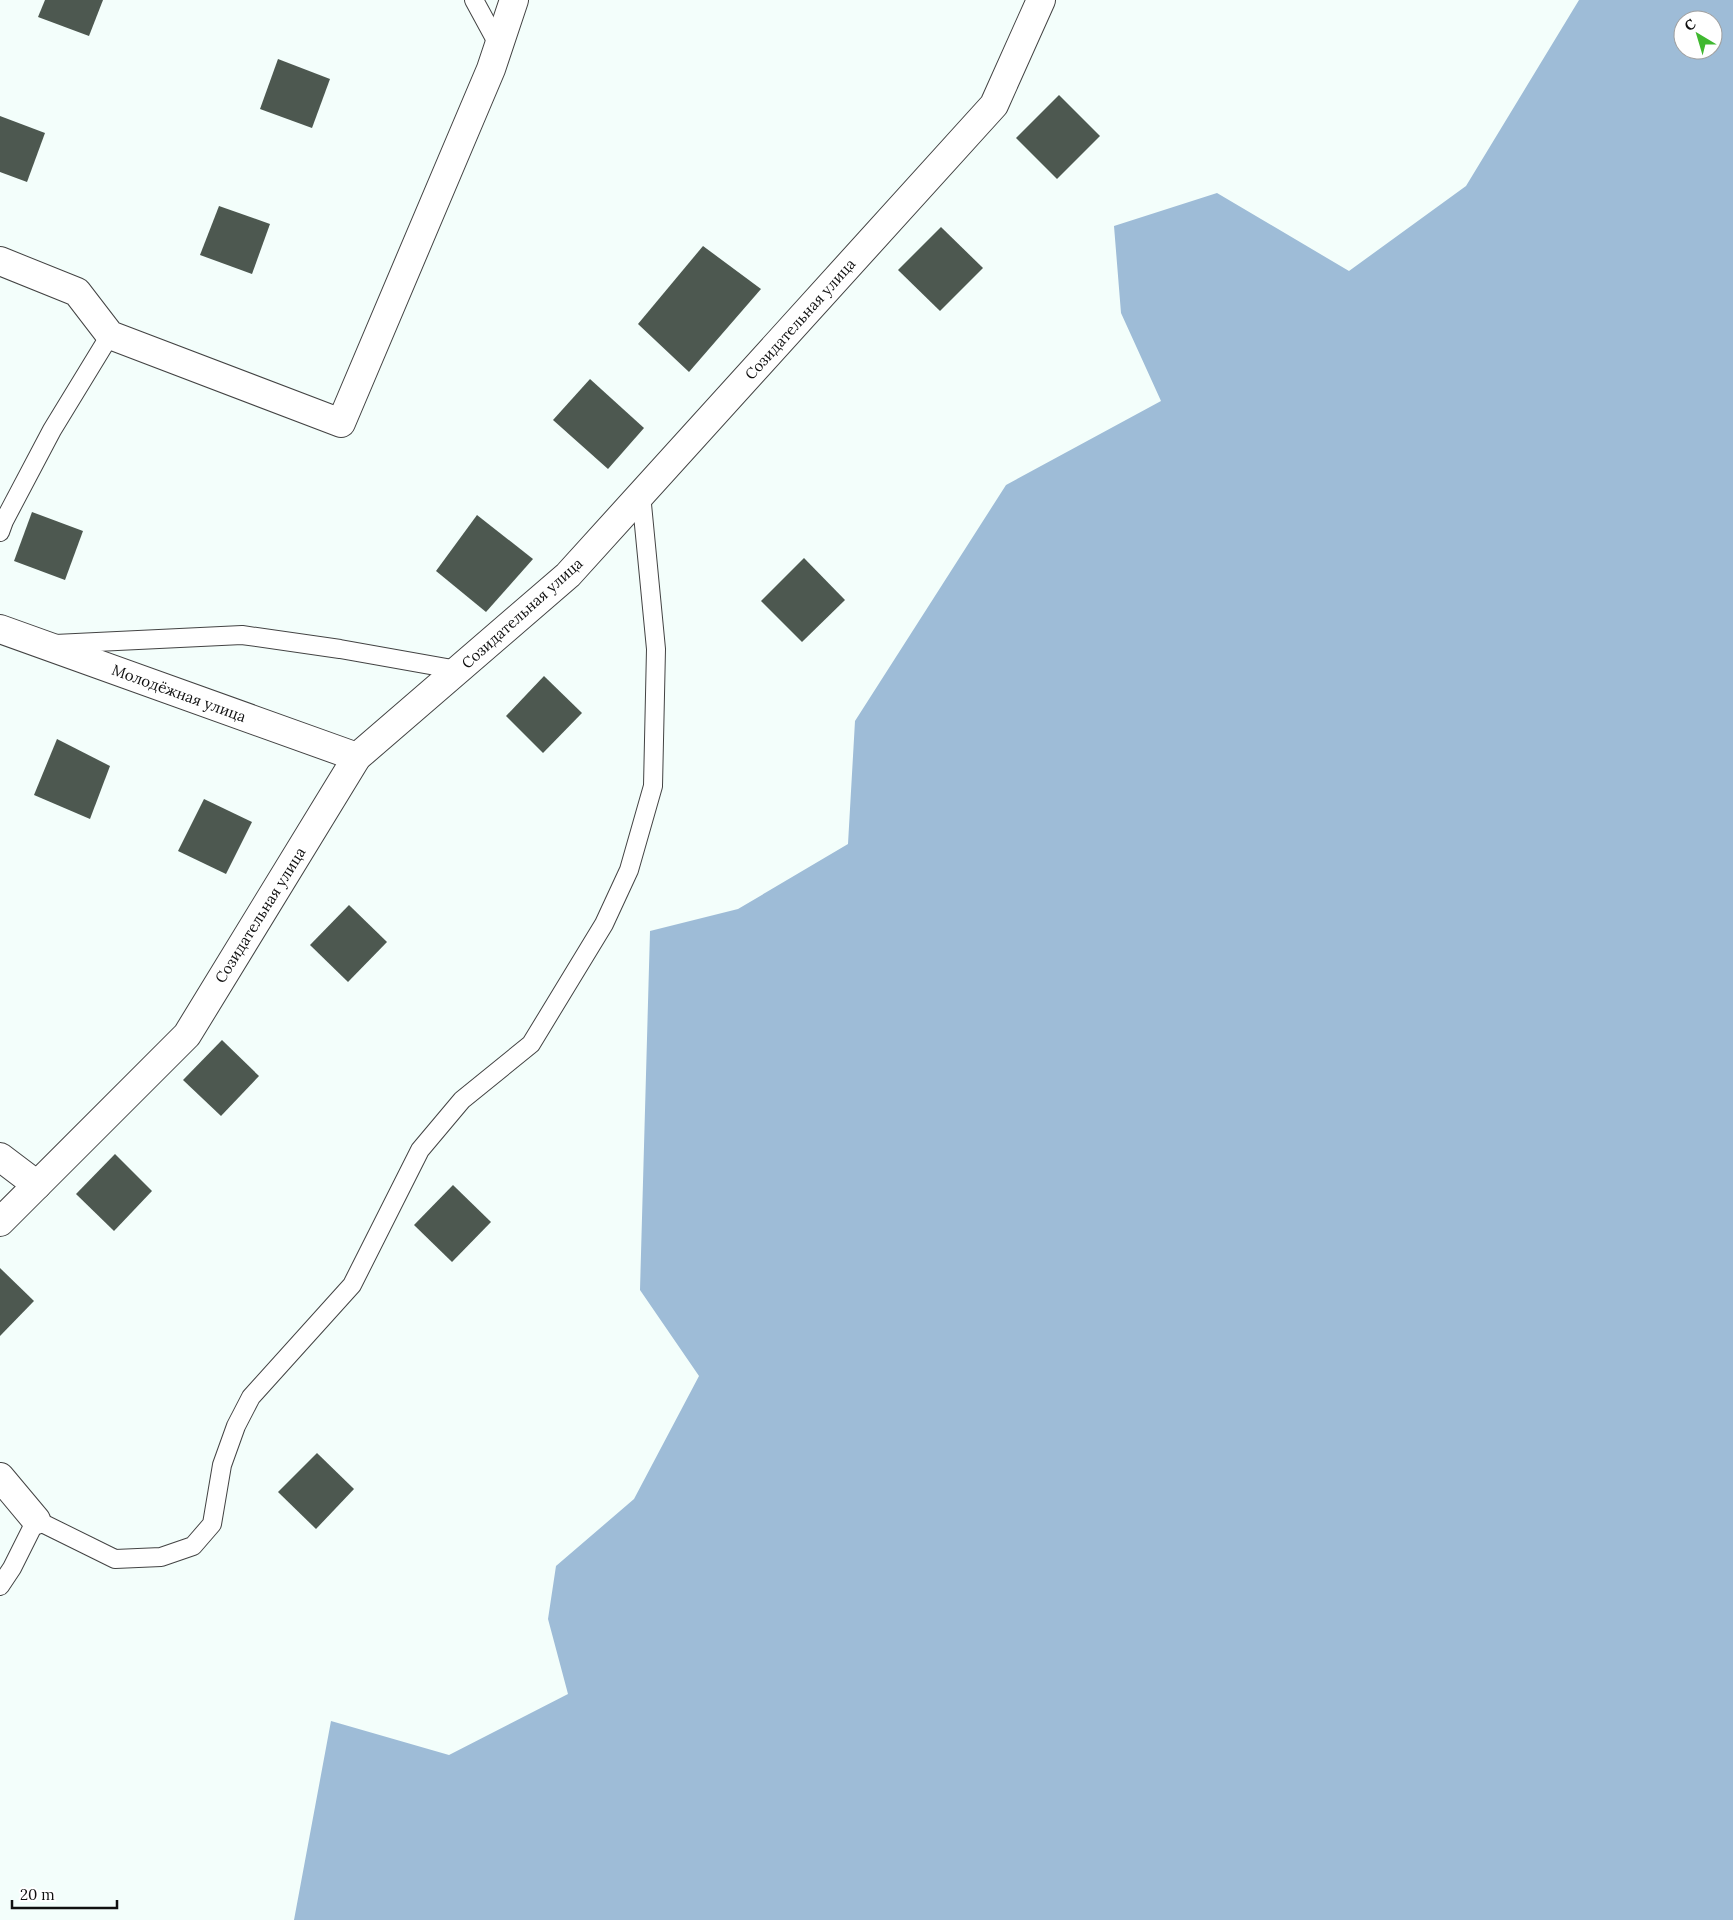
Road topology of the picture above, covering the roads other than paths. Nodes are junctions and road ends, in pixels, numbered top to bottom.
1 (474, 0) edge
2 (514, 0) edge
3 (1042, 0) edge
4 (499, 46) junction
5 (0, 262) edge
6 (110, 334) junction
7 (641, 494) junction
8 (0, 532) edge
9 (0, 629) edge
10 (44, 644) junction
11 (458, 670) junction
12 (357, 757) junction
13 (0, 1157) edge
14 (37, 1185) junction
15 (0, 1222) edge
16 (0, 1477) edge
17 (36, 1520) junction
18 (0, 1586) edge

1 - 4 lane
2 - 4 street
3 - 7 street, Созидательная улица
4 - 6 street
5 - 6 street
6 - 8 lane
7 - 11 street, Созидательная улица
7 - 17 lane
9 - 10 street, Молодёжная улица
10 - 11 lane
10 - 12 street, Молодёжная улица
11 - 12 street, Созидательная улица
12 - 14 street, Созидательная улица
13 - 14 street
14 - 15 street, Созидательная улица
16 - 17 street
17 - 18 lane

